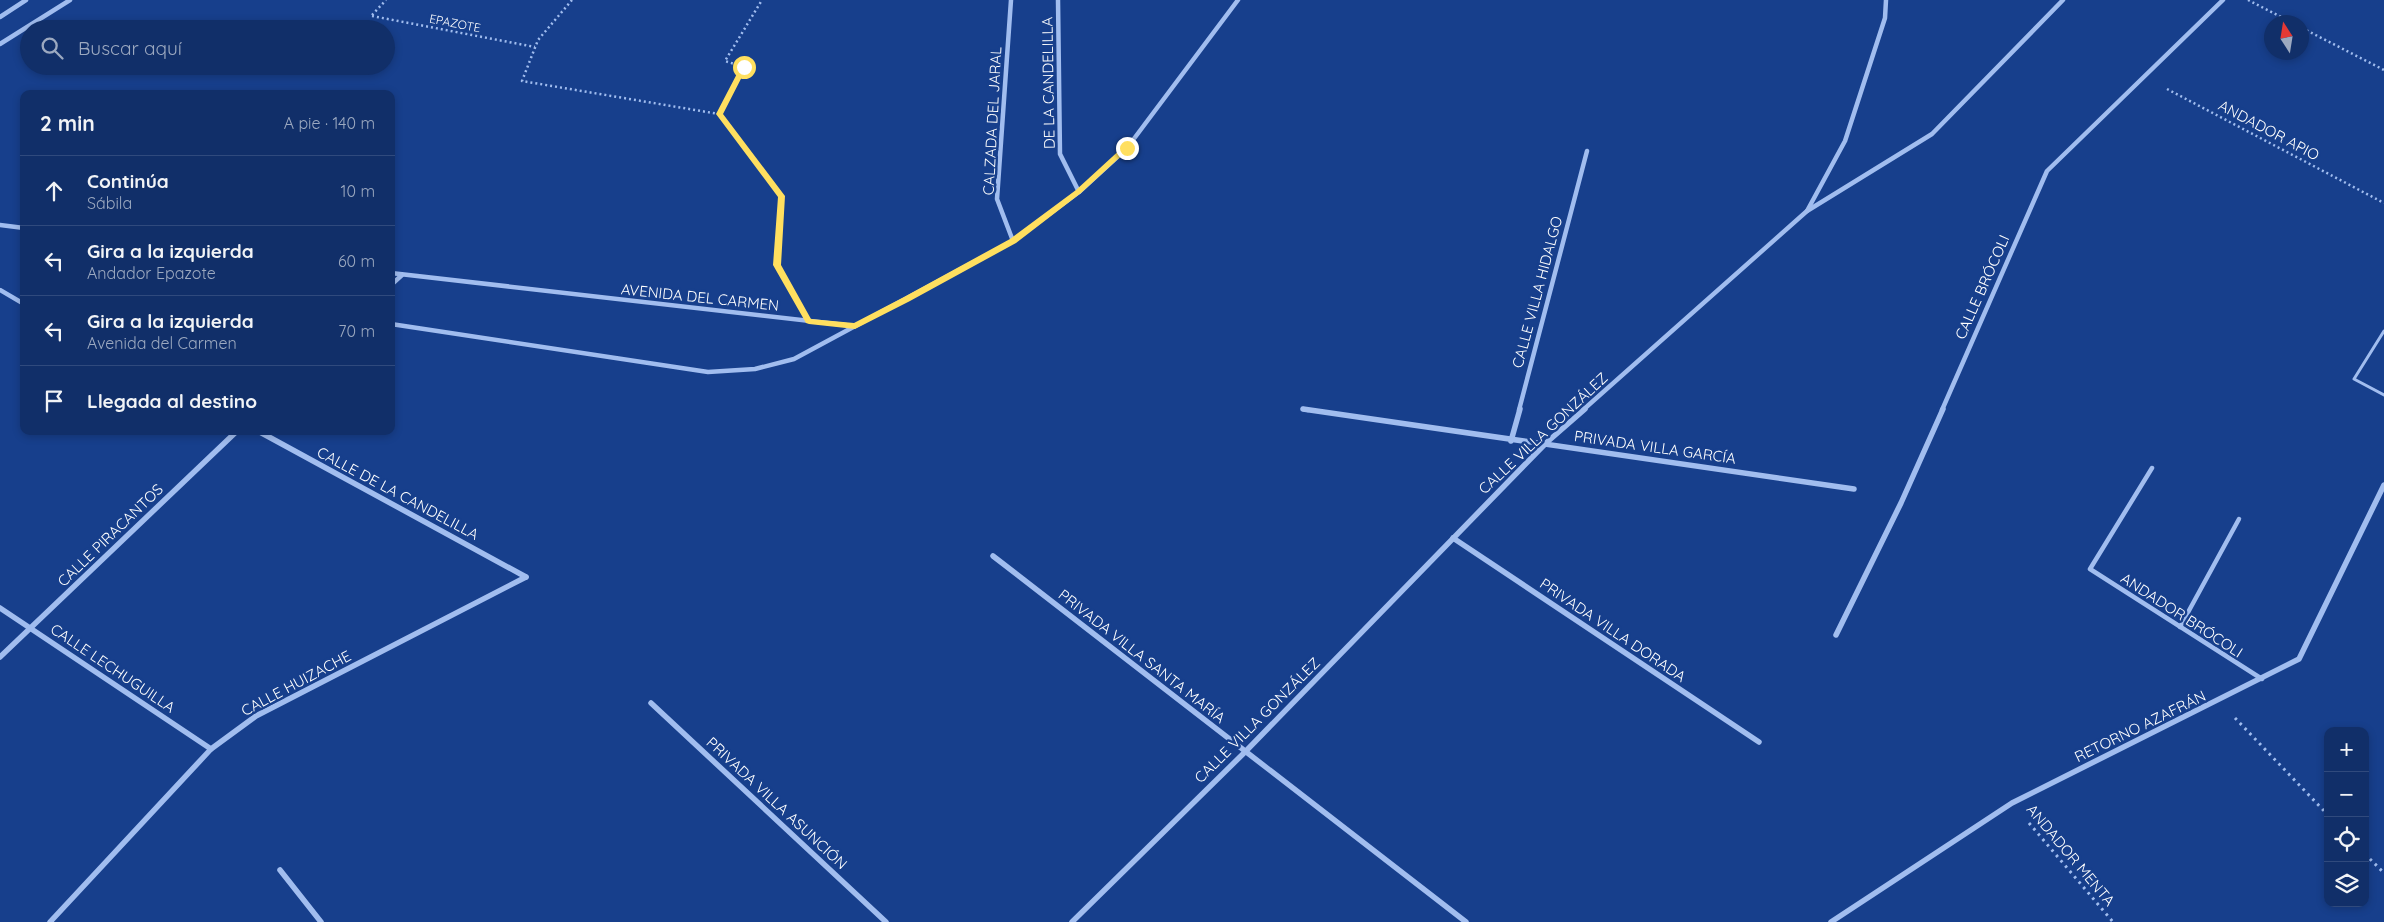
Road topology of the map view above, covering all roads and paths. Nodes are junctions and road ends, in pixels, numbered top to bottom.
1 (26, 0) edge
2 (70, 0) edge
3 (386, 0) edge
4 (572, 0) edge
5 (762, 0) edge
6 (1011, 0) edge
7 (1058, 0) edge
8 (1238, 0) edge
9 (1886, 0) edge
10 (2063, 0) edge
11 (2223, 0) edge
12 (2247, 0) edge
13 (2277, 15) edge
14 (0, 17) edge
15 (38, 20) edge
16 (393, 20) edge
17 (395, 20) edge
18 (20, 31) edge
19 (2309, 32) edge
20 (0, 44) edge
21 (535, 47) junction
22 (2384, 70) edge
23 (2144, 77) junction
24 (720, 114) junction
25 (1587, 150) dead end
26 (1079, 192) junction
27 (2384, 203) edge
28 (1807, 211) junction
29 (0, 225) edge
30 (20, 228) edge
31 (1013, 241) junction
32 (395, 274) edge
33 (402, 275) junction
34 (395, 281) edge
35 (0, 290) edge
36 (20, 302) edge
37 (809, 321) junction
38 (395, 325) edge
39 (855, 326) junction
40 (2384, 331) edge
41 (2384, 395) edge
42 (1303, 409) dead end
43 (233, 435) edge
44 (265, 435) edge
45 (1511, 441) junction
46 (1546, 443) junction
47 (2152, 468) dead end
48 (1854, 489) dead end
49 (2383, 490) edge
50 (2239, 520) dead end
51 (1453, 538) junction
52 (993, 556) dead end
53 (526, 577) joint
54 (0, 608) edge
55 (2180, 627) junction
56 (31, 628) junction
57 (1836, 635) dead end
58 (0, 657) edge
59 (2262, 679) junction
60 (2218, 701) junction
61 (651, 703) dead end
62 (1759, 742) dead end
63 (211, 749) junction
64 (1245, 752) junction
65 (2012, 803) junction
66 (2324, 811) edge
67 (2369, 858) edge
68 (280, 870) dead end
69 (2384, 873) edge
70 (50, 922) edge
71 (321, 922) edge
72 (886, 922) edge
73 (1072, 922) edge
74 (1466, 922) edge
75 (1830, 922) edge
76 (2113, 922) edge

1 - 14 street
2 - 15 street
3 - 16 path, EPAZOTE
4 - 21 path
5 - 24 path
6 - 31 street, CALZADA DEL JARAL
7 - 26 street, DE LA CANDELILLA
8 - 26 street
9 - 28 street
10 - 28 street, CALLE VILLA GONZÁLEZ
11 - 23 street, CALLE BRÓCOLI
12 - 13 path
17 - 21 path, EPAZOTE
18 - 20 street
19 - 22 path
21 - 24 path
23 - 27 path, ANDADOR APIO
23 - 57 street, CALLE BRÓCOLI
24 - 37 path
25 - 45 street, CALLE VILLA HIDALGO
26 - 31 street
28 - 46 street, CALLE VILLA GONZÁLEZ
29 - 30 street
31 - 39 street
32 - 33 street, AVENIDA DEL CARMEN
33 - 34 street
33 - 37 street, AVENIDA DEL CARMEN
35 - 36 street
37 - 39 street, AVENIDA DEL CARMEN
38 - 39 street
40 - 41 lane
42 - 45 street, PRIVADA VILLA GARCÍA
43 - 56 street, CALLE PIRACANTOS
44 - 53 street, CALLE DE LA CANDELILLA
45 - 46 street, PRIVADA VILLA GARCÍA
46 - 48 street, PRIVADA VILLA GARCÍA
46 - 51 street, CALLE VILLA GONZÁLEZ
47 - 55 lane, ANDADOR BRÓCOLI
49 - 59 street, RETORNO AZAFRÁN
50 - 55 lane
51 - 62 street, PRIVADA VILLA DORADA
51 - 64 street, CALLE VILLA GONZÁLEZ
52 - 64 street, PRIVADA VILLA SANTA MARÍA
53 - 63 street, CALLE HUIZACHE
54 - 56 street, CALLE LECHUGUILLA
55 - 59 lane, ANDADOR BRÓCOLI
56 - 58 street, CALLE PIRACANTOS
56 - 63 street, CALLE LECHUGUILLA
59 - 60 street, RETORNO AZAFRÁN
60 - 65 street, RETORNO AZAFRÁN
60 - 66 path
61 - 72 street, PRIVADA VILLA ASUNCIÓN
63 - 70 street, CALLE HUIZACHE
64 - 73 street, CALLE VILLA GONZÁLEZ
64 - 74 street, PRIVADA VILLA SANTA MARÍA
65 - 75 street, RETORNO AZAFRÁN
65 - 76 path, ANDADOR MENTA
67 - 69 path
68 - 71 street

